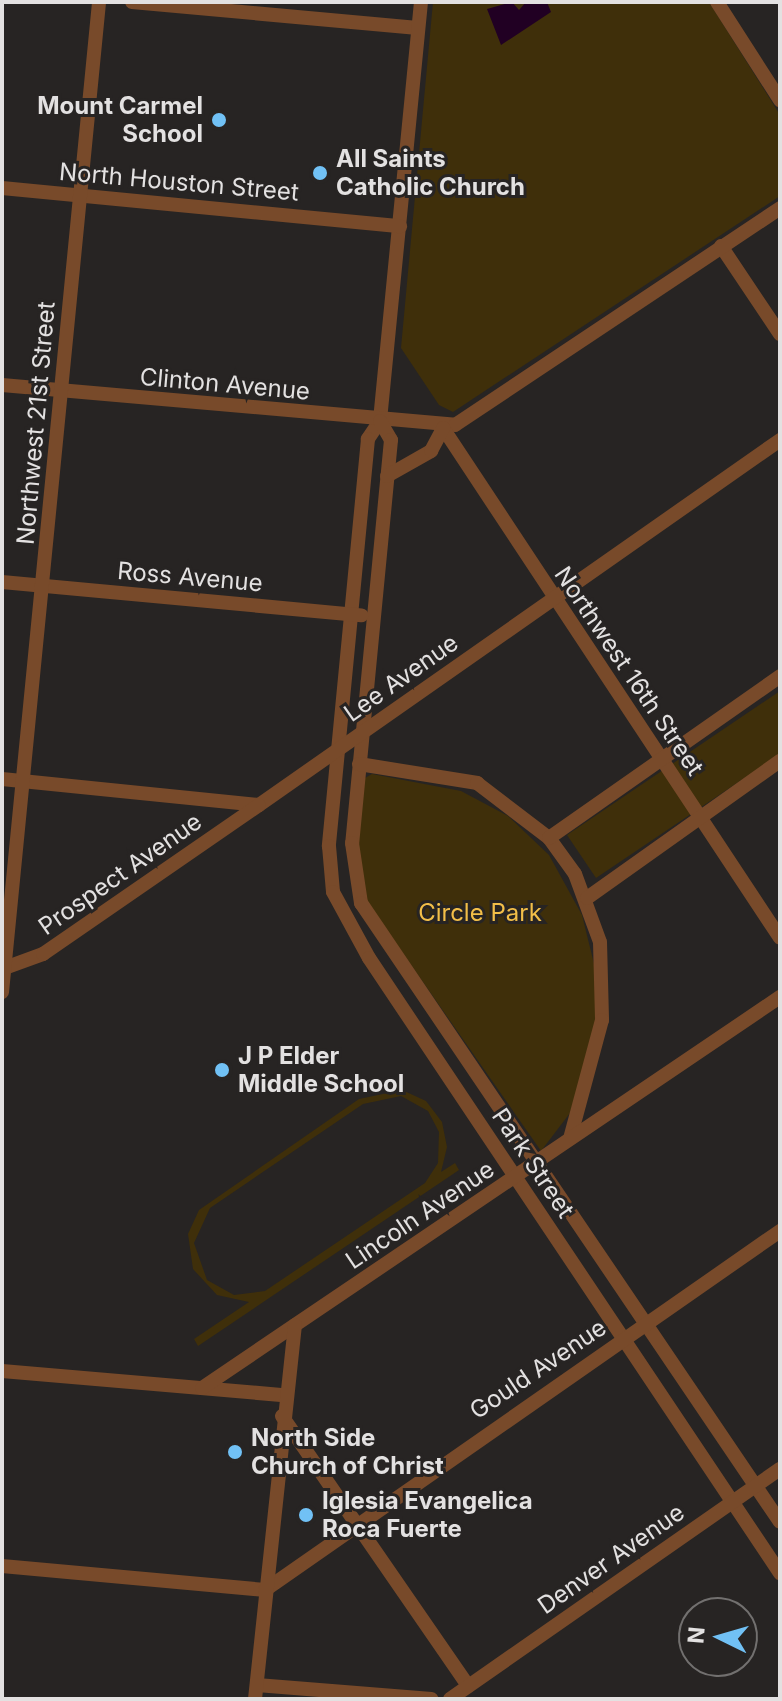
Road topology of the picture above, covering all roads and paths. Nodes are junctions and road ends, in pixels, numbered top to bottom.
1 (99, 2) edge
2 (132, 2) edge
3 (421, 2) edge
4 (722, 4) edge
5 (418, 28) junction
6 (780, 100) edge
7 (2, 188) edge
8 (80, 195) junction
9 (780, 208) edge
10 (400, 226) junction
11 (721, 246) junction
12 (780, 334) edge
13 (2, 385) edge
14 (61, 390) junction
15 (380, 421) junction
16 (443, 428) junction
17 (780, 440) edge
18 (387, 476) junction
19 (2, 582) edge
20 (43, 586) junction
21 (554, 598) junction
22 (352, 615) junction
23 (373, 617) junction
24 (780, 676) edge
25 (363, 730) junction
26 (338, 751) junction
27 (660, 757) junction
28 (780, 761) edge
29 (359, 764) junction
30 (2, 779) edge
31 (24, 781) junction
32 (259, 805) junction
33 (699, 815) junction
34 (549, 838) junction
35 (587, 898) junction
36 (780, 938) edge
37 (3, 969) edge
38 (2, 992) edge
39 (780, 997) edge
40 (570, 1139) junction
41 (534, 1164) junction
42 (516, 1177) junction
43 (780, 1231) edge
44 (646, 1322) junction
45 (295, 1325) junction
46 (624, 1337) junction
47 (2, 1371) edge
48 (202, 1388) junction
49 (284, 1395) junction
50 (282, 1416) junction
51 (780, 1469) edge
52 (756, 1485) junction
53 (734, 1500) junction
54 (353, 1522) junction
55 (780, 1522) edge
56 (2, 1566) edge
57 (780, 1573) edge
58 (265, 1590) junction
59 (468, 1686) junction
60 (256, 1692) edge
61 (431, 1699) edge
62 (450, 1699) edge

1 - 8 street, Northwest 21st Street
2 - 5 street
3 - 5 street
4 - 6 street
5 - 10 street
7 - 8 street, North Houston Street
8 - 10 street, North Houston Street
8 - 14 street, Northwest 21st Street
9 - 11 street
10 - 15 street
11 - 12 street
11 - 16 street
13 - 14 street, Clinton Avenue
14 - 15 street, Clinton Avenue
14 - 20 street, Northwest 21st Street
15 - 16 street, Clinton Avenue
15 - 18 street, Park Street
15 - 22 street, Park Street
16 - 18 street
16 - 21 street, Northwest 16th Street
17 - 21 street, Lee Avenue
18 - 23 street, Park Street
19 - 20 street, Ross Avenue
20 - 22 street, Ross Avenue
20 - 31 street, Northwest 21st Street
21 - 25 street, Lee Avenue
21 - 27 street, Northwest 16th Street
22 - 23 street, Ross Avenue
22 - 26 street, Park Street
23 - 25 street, Park Street
24 - 27 street
25 - 26 street, Lee Avenue
25 - 29 street, Park Street
26 - 32 street, Lee Avenue
26 - 42 street, Park Street
27 - 33 street, Northwest 16th Street
27 - 34 street
28 - 33 street
29 - 34 street
29 - 41 street, Park Street
30 - 31 street
31 - 32 street
31 - 37 street, Northwest 21st Street
32 - 37 street, Prospect Avenue
33 - 35 street
33 - 36 street, Northwest 16th Street
34 - 35 street
35 - 40 street
37 - 38 street, Northwest 21st Street
39 - 40 street, Lincoln Avenue
40 - 41 street, Lincoln Avenue
41 - 42 street, Lincoln Avenue
41 - 44 street, Park Street
42 - 45 street, Lincoln Avenue
42 - 46 street, Park Street
43 - 44 street, Gould Avenue
44 - 46 street, Gould Avenue
44 - 52 street, Park Street
45 - 48 street, Lincoln Avenue
45 - 49 street
46 - 53 street, Park Street
46 - 54 street, Gould Avenue
47 - 48 street
48 - 49 street
49 - 50 street
50 - 54 street
50 - 58 street
51 - 52 street, Denver Avenue
52 - 53 street, Denver Avenue
52 - 55 street, Park Street
53 - 57 street, Park Street
53 - 59 street, Denver Avenue
54 - 58 street, Gould Avenue
54 - 59 street
56 - 58 street
58 - 60 street
59 - 62 street, Denver Avenue
60 - 61 street

